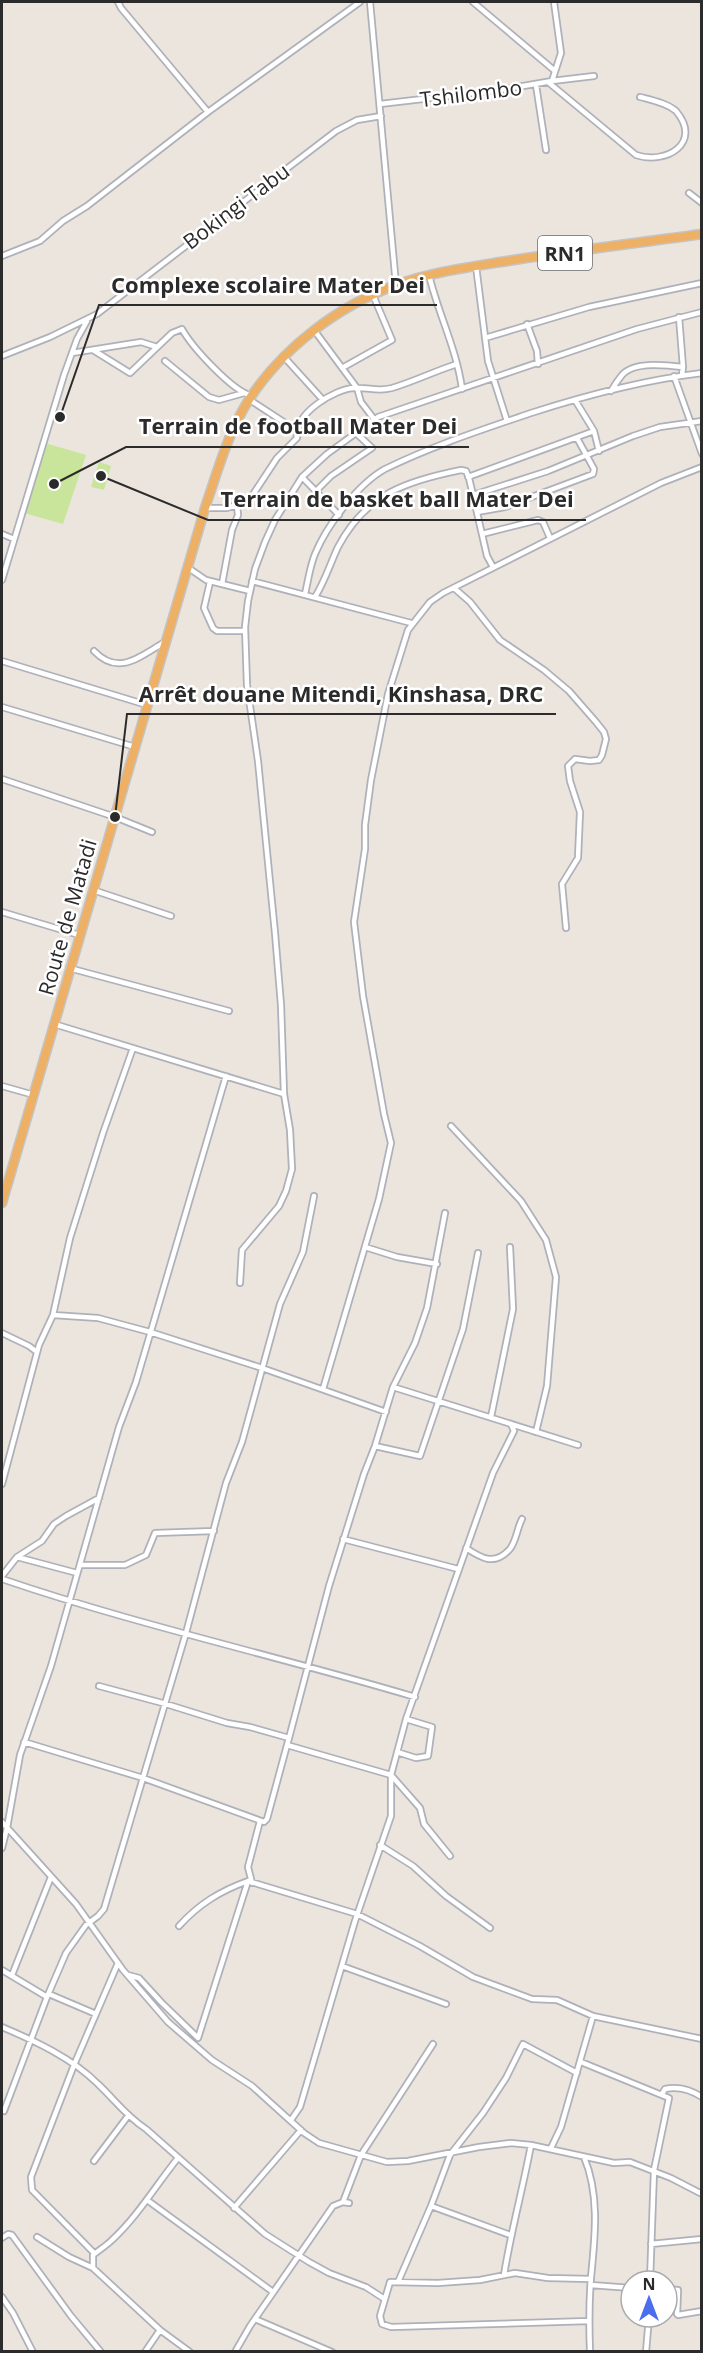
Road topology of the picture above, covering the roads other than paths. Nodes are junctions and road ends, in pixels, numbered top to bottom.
1 (118, 2) edge
2 (360, 2) edge
3 (370, 2) edge
4 (472, 2) edge
5 (554, 2) edge
6 (555, 71) junction
7 (594, 76) dead end
8 (550, 82) junction
9 (536, 85) junction
10 (640, 97) dead end
11 (380, 104) junction
12 (208, 112) junction
13 (381, 116) junction
14 (546, 150) dead end
15 (689, 193) dead end
16 (702, 203) edge
17 (702, 234) edge
18 (2, 256) edge
19 (476, 266) junction
20 (429, 275) junction
21 (702, 284) edge
22 (396, 285) junction
23 (373, 295) junction
24 (702, 312) edge
25 (679, 317) junction
26 (87, 320) junction
27 (527, 324) junction
28 (314, 330) junction
29 (484, 338) junction
30 (158, 348) junction
31 (93, 350) junction
32 (72, 353) junction
33 (2, 356) edge
34 (285, 358) junction
35 (165, 361) dead end
36 (457, 364) junction
37 (538, 364) junction
38 (683, 367) junction
39 (342, 368) junction
40 (702, 373) edge
41 (682, 375) junction
42 (674, 376) junction
43 (493, 379) junction
44 (357, 388) junction
45 (462, 389) junction
46 (611, 391) junction
47 (249, 396) junction
48 (324, 400) junction
49 (575, 400) junction
50 (374, 419) junction
51 (507, 421) junction
52 (702, 421) edge
53 (691, 423) junction
54 (296, 430) junction
55 (594, 431) junction
56 (355, 432) junction
57 (577, 438) junction
58 (599, 451) junction
59 (702, 454) edge
60 (587, 456) junction
61 (702, 467) edge
62 (302, 477) junction
63 (468, 477) junction
64 (316, 491) junction
65 (473, 495) junction
66 (237, 506) junction
67 (206, 508) junction
68 (477, 512) junction
69 (339, 515) junction
70 (2, 534) edge
71 (482, 534) junction
72 (550, 538) junction
73 (14, 539) junction
74 (187, 567) junction
75 (493, 567) junction
76 (2, 580) edge
77 (252, 581) junction
78 (210, 582) junction
79 (222, 584) junction
80 (454, 588) junction
81 (250, 591) junction
82 (305, 594) junction
83 (315, 597) junction
84 (411, 623) junction
85 (245, 631) junction
86 (165, 642) junction
87 (94, 651) dead end
88 (2, 660) edge
89 (147, 705) junction
90 (2, 707) edge
91 (135, 747) junction
92 (2, 780) edge
93 (115, 817) junction
94 (152, 832) dead end
95 (93, 890) junction
96 (2, 912) edge
97 (171, 916) dead end
98 (566, 928) dead end
99 (80, 936) junction
100 (69, 968) junction
101 (229, 1011) dead end
102 (54, 1024) junction
103 (133, 1048) junction
104 (226, 1076) junction
105 (2, 1086) edge
106 (284, 1094) junction
107 (34, 1095) junction
108 (451, 1126) dead end
109 (314, 1196) dead end
110 (2, 1203) edge
111 (445, 1213) dead end
112 (365, 1247) junction
113 (510, 1247) dead end
114 (477, 1252) dead end
115 (437, 1264) junction
116 (240, 1283) dead end
117 (53, 1315) junction
118 (150, 1332) junction
119 (2, 1333) edge
120 (37, 1353) junction
121 (262, 1368) junction
122 (393, 1387) junction
123 (323, 1389) junction
124 (437, 1401) junction
125 (386, 1412) junction
126 (491, 1417) junction
127 (511, 1424) junction
128 (521, 1427) junction
129 (536, 1432) junction
130 (512, 1433) junction
131 (578, 1445) dead end
132 (375, 1446) junction
133 (2, 1484) edge
134 (99, 1498) junction
135 (522, 1519) dead end
136 (214, 1531) junction
137 (343, 1539) junction
138 (466, 1548) junction
139 (16, 1557) junction
140 (80, 1565) junction
141 (458, 1569) junction
142 (77, 1573) junction
143 (2, 1577) edge
144 (70, 1601) junction
145 (186, 1633) junction
146 (310, 1666) junction
147 (99, 1686) dead end
148 (415, 1697) junction
149 (166, 1704) junction
150 (405, 1719) junction
151 (290, 1738) junction
152 (24, 1742) junction
153 (287, 1745) junction
154 (397, 1752) junction
155 (391, 1775) junction
156 (143, 1778) junction
157 (260, 1821) junction
158 (2, 1822) edge
159 (7, 1828) junction
160 (380, 1845) junction
161 (2, 1848) edge
162 (450, 1856) dead end
163 (51, 1877) junction
164 (250, 1882) junction
165 (357, 1914) junction
166 (90, 1923) junction
167 (179, 1926) dead end
168 (490, 1928) dead end
169 (118, 1963) junction
170 (342, 1966) junction
171 (2, 1970) edge
172 (12, 1975) junction
173 (128, 1975) junction
174 (48, 1995) junction
175 (446, 2004) dead end
176 (96, 2014) junction
177 (592, 2016) junction
178 (2, 2027) edge
179 (31, 2039) junction
180 (702, 2039) edge
181 (433, 2044) dead end
182 (581, 2062) junction
183 (74, 2065) junction
184 (577, 2073) junction
185 (662, 2094) junction
186 (702, 2097) edge
187 (4, 2111) dead end
188 (128, 2116) junction
189 (291, 2120) junction
190 (300, 2130) junction
191 (531, 2145) junction
192 (551, 2148) junction
193 (453, 2152) junction
194 (361, 2154) junction
195 (584, 2157) junction
196 (178, 2158) junction
197 (94, 2161) dead end
198 (654, 2170) junction
199 (700, 2193) edge
200 (702, 2199) edge
201 (147, 2200) junction
202 (431, 2206) junction
203 (234, 2208) junction
204 (510, 2235) junction
205 (37, 2237) dead end
206 (2, 2238) edge
207 (702, 2239) edge
208 (651, 2244) junction
209 (94, 2253) junction
210 (299, 2256) junction
211 (93, 2268) junction
212 (650, 2269) edge
213 (504, 2274) junction
214 (398, 2282) junction
215 (591, 2282) junction
216 (619, 2286) edge
217 (273, 2292) junction
218 (2, 2296) edge
219 (383, 2298) junction
220 (702, 2312) edge
221 (679, 2315) edge
222 (255, 2319) junction
223 (589, 2320) junction
224 (648, 2329) edge
225 (160, 2330) junction
226 (33, 2352) edge
227 (101, 2352) edge
228 (145, 2352) edge
229 (190, 2352) edge
230 (235, 2352) edge
231 (332, 2352) edge
232 (590, 2352) edge
233 (646, 2352) edge

1 - 12 street
2 - 12 street
3 - 11 street
4 - 6 street
5 - 6 street, Tshilombo
6 - 8 street, Tshilombo
7 - 8 street
8 - 9 street, Tshilombo
8 - 10 street
9 - 11 street, Tshilombo
9 - 14 street
11 - 13 street
12 - 18 street
13 - 22 street
13 - 26 street, Bokingi Tabu
15 - 16 street
17 - 19 highway, Route de Matadi / RN1
19 - 20 highway, Route de Matadi / RN1
19 - 29 street
20 - 22 highway, Route de Matadi / RN1
20 - 36 street
21 - 27 street
22 - 23 highway, Route de Matadi / RN1
23 - 28 highway, Route de Matadi / RN1
23 - 39 street
24 - 25 street
25 - 37 street
25 - 38 street
26 - 32 street
26 - 33 street, Bokingi Tabu
27 - 29 street
27 - 37 street
28 - 34 highway, Route de Matadi / RN1
28 - 39 street
29 - 43 street
30 - 31 street
30 - 31 street
30 - 47 street
31 - 32 street
32 - 73 street
34 - 47 highway, Route de Matadi / RN1
34 - 48 street
35 - 47 street
36 - 44 street
36 - 45 street
37 - 43 street
38 - 41 street
38 - 46 street
39 - 44 street
40 - 41 street
41 - 42 street
42 - 46 street
42 - 53 street
43 - 45 street
43 - 51 street
44 - 48 street
44 - 50 street
45 - 50 street
46 - 49 street
47 - 54 street
47 - 67 highway, Route de Matadi / RN1
48 - 54 street
49 - 51 street
49 - 55 street
50 - 56 street
51 - 69 street
52 - 53 street
53 - 58 street
53 - 59 street
54 - 66 street
55 - 57 street
55 - 58 street
56 - 62 street
56 - 64 street
57 - 60 street
57 - 63 street
58 - 60 street
60 - 65 street
60 - 68 street
61 - 72 street
62 - 64 street
62 - 77 street
63 - 65 street
63 - 83 street
64 - 69 street
65 - 68 street
66 - 67 street
66 - 79 street
67 - 74 highway, Route de Matadi / RN1
68 - 71 street
69 - 82 street
70 - 73 street
71 - 72 street
71 - 75 street
72 - 75 street
73 - 76 street
74 - 78 street
74 - 86 highway, Route de Matadi / RN1
75 - 80 street
77 - 81 street
77 - 82 street
78 - 79 street
78 - 85 street
79 - 81 street
80 - 84 street
80 - 98 street
81 - 85 street
82 - 83 street
83 - 84 street
84 - 112 street
85 - 106 street
86 - 87 street
86 - 89 highway, Route de Matadi / RN1
88 - 89 street
89 - 91 highway, Route de Matadi / RN1
90 - 91 street
91 - 93 highway, Route de Matadi / RN1
92 - 93 street
93 - 94 street
93 - 95 highway, Route de Matadi / RN1
95 - 97 street
95 - 99 highway, Route de Matadi / RN1
96 - 99 street
99 - 100 highway, Route de Matadi / RN1
100 - 101 street
100 - 102 highway, Route de Matadi / RN1
102 - 103 street
102 - 107 highway, Route de Matadi / RN1
103 - 104 street
103 - 117 street
104 - 106 street
104 - 118 street
105 - 107 street
106 - 116 street
107 - 110 highway, Route de Matadi / RN1
108 - 129 street
109 - 121 street
111 - 115 street
112 - 115 street
112 - 123 street
113 - 126 street
114 - 124 street
115 - 122 street
117 - 118 street
117 - 120 street
118 - 121 street
118 - 134 street
119 - 120 street
120 - 133 street
121 - 123 street
121 - 136 street
122 - 124 street
122 - 125 street
123 - 125 street
124 - 126 street
124 - 132 street
125 - 132 street
126 - 127 street
127 - 128 street
127 - 130 street
128 - 129 street
128 - 130 street
129 - 131 street
130 - 138 street
132 - 137 street
134 - 139 street
134 - 140 street
135 - 138 street
136 - 140 street
136 - 145 street
137 - 141 street
137 - 146 street
138 - 141 street
139 - 142 street
139 - 143 street
140 - 142 street
141 - 148 street
142 - 144 street
143 - 144 street
144 - 145 street
144 - 152 street
145 - 146 street
145 - 149 street
146 - 148 street
146 - 151 street
147 - 149 street
148 - 150 street
149 - 151 street
149 - 156 street
150 - 154 street
150 - 154 street
151 - 153 street
152 - 156 street
152 - 159 street
153 - 155 street
153 - 157 street
154 - 155 street
155 - 160 street
155 - 162 street
156 - 157 street
156 - 166 street
157 - 164 street
158 - 159 street
159 - 161 street
159 - 163 street
160 - 165 street
160 - 168 street
163 - 166 street
163 - 172 street
164 - 165 street
164 - 167 street
164 - 173 street
165 - 170 street
165 - 177 street
166 - 169 street
166 - 174 street
169 - 173 street
169 - 176 street
170 - 175 street
170 - 189 street
171 - 172 street
172 - 174 street
173 - 189 street
174 - 176 street
174 - 179 street
176 - 183 street
177 - 180 street
177 - 182 street
178 - 179 street
179 - 183 street
179 - 187 street
181 - 194 street
182 - 184 street
182 - 185 street
183 - 188 street
183 - 209 street
184 - 192 street
184 - 193 street
185 - 186 street
185 - 198 street
188 - 196 street
188 - 197 street
189 - 190 street
190 - 194 street
190 - 203 street
191 - 192 street
191 - 193 street
191 - 204 street
192 - 195 street
193 - 194 street
193 - 202 street
194 - 210 street
195 - 198 street
195 - 215 street
196 - 201 street
196 - 203 street
198 - 199 street
198 - 208 street
199 - 200 street
201 - 209 street
201 - 217 street
202 - 204 street
202 - 214 street
203 - 210 street
204 - 213 street
205 - 211 street
206 - 227 street
207 - 208 street
208 - 212 street
209 - 211 street
210 - 217 street
210 - 219 street
211 - 225 street
213 - 214 street
213 - 215 street
214 - 219 street
215 - 216 street
215 - 223 street
217 - 222 street
218 - 226 street
219 - 223 street
220 - 221 street
222 - 230 street
222 - 231 street
223 - 232 street
224 - 233 street
225 - 228 street
225 - 229 street

